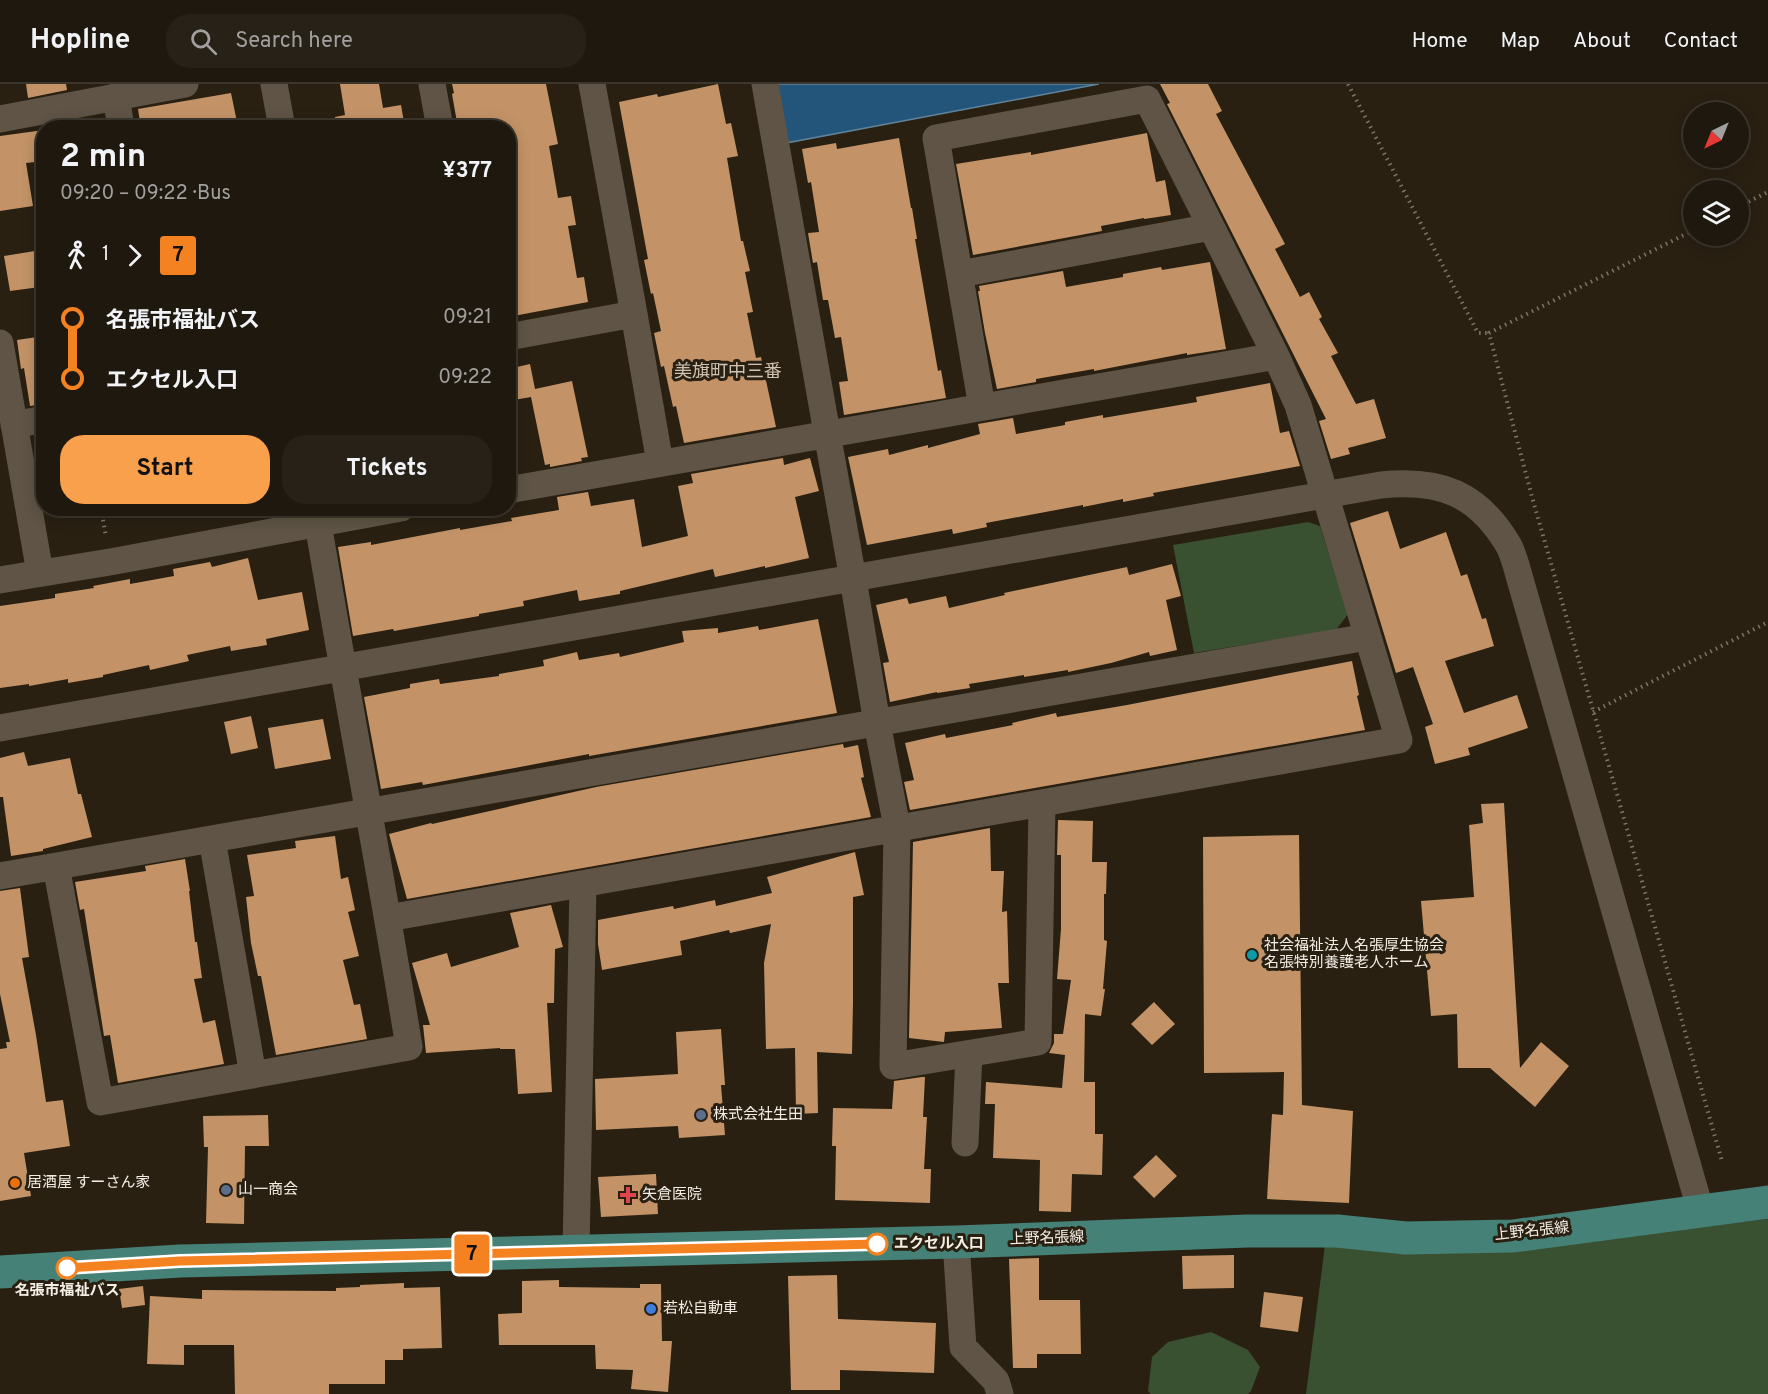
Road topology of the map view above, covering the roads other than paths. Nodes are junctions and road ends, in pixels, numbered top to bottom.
1 (185, 84) edge
2 (274, 84) edge
3 (432, 84) edge
4 (592, 84) edge
5 (765, 84) edge
6 (116, 96) junction
7 (0, 119) edge
8 (120, 120) edge
9 (281, 120) edge
10 (439, 120) edge
11 (1211, 228) junction
12 (960, 274) junction
13 (634, 314) junction
14 (516, 336) edge
15 (0, 343) edge
16 (1276, 356) junction
17 (982, 407) junction
18 (36, 420) edge
19 (14, 424) junction
20 (827, 434) junction
21 (660, 463) junction
22 (516, 489) edge
23 (1325, 495) junction
24 (357, 516) edge
25 (318, 523) junction
26 (40, 573) junction
27 (853, 579) junction
28 (0, 580) edge
29 (1367, 637) junction
30 (342, 668) junction
31 (877, 723) junction
32 (0, 728) edge
33 (1042, 804) junction
34 (368, 810) junction
35 (897, 828) junction
36 (212, 839) junction
37 (56, 866) junction
38 (0, 876) edge
39 (583, 884) junction
40 (388, 918) junction
41 (969, 1054) junction
42 (253, 1075) junction
43 (965, 1143) dead end
44 (1768, 1202) edge
45 (1701, 1212) junction
46 (956, 1242) junction
47 (576, 1252) junction
48 (0, 1272) edge
49 (1000, 1394) edge

1 - 6 street
2 - 9 street
3 - 10 street
4 - 13 street
5 - 20 street
6 - 7 street
6 - 8 street
11 - 12 street
11 - 12 street
11 - 16 street
12 - 17 street
13 - 14 street
13 - 21 street
15 - 19 street
16 - 17 street
16 - 23 street
17 - 20 street
18 - 19 street
19 - 26 street
20 - 21 street
20 - 27 street
21 - 22 street
23 - 27 street
23 - 29 street
23 - 45 street
24 - 25 street
25 - 26 street
25 - 30 street
26 - 28 street
27 - 30 street
27 - 31 street
29 - 31 street
29 - 33 street
30 - 32 street
30 - 34 street
31 - 34 street
31 - 35 street
33 - 35 street
33 - 41 street
34 - 36 street
34 - 40 street
35 - 39 street
35 - 41 street
36 - 37 street
36 - 42 street
37 - 38 street
37 - 42 street
39 - 40 street
39 - 47 street
40 - 42 street
41 - 43 street
44 - 45 main road, 上野名張線
45 - 46 main road, 上野名張線
46 - 47 main road, 上野名張線
46 - 49 street
47 - 48 main road, 上野名張線

